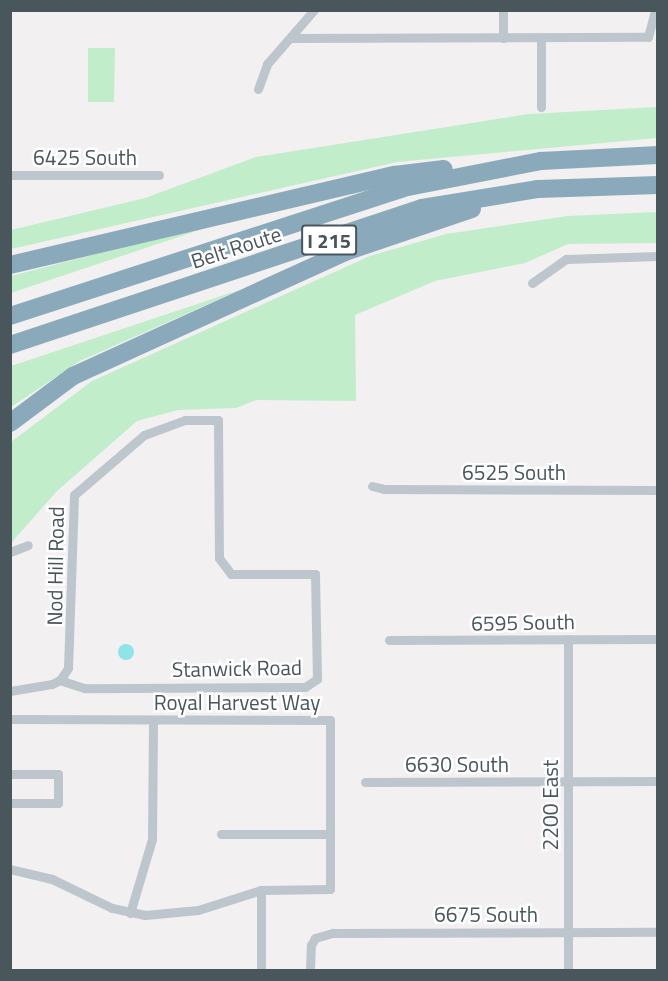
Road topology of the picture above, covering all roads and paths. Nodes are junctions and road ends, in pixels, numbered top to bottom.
1 (300, 10) edge
2 (503, 10) edge
3 (655, 10) edge
4 (312, 14) edge
5 (291, 38) junction
6 (503, 38) junction
7 (541, 38) junction
8 (258, 89) dead end
9 (541, 107) dead end
10 (657, 155) edge
11 (541, 161) junction
12 (10, 175) edge
13 (159, 175) dead end
14 (657, 184) edge
15 (538, 189) junction
16 (657, 256) edge
17 (10, 265) edge
18 (532, 283) dead end
19 (10, 316) edge
20 (10, 345) edge
21 (218, 420) joint
22 (10, 423) edge
23 (372, 486) dead end
24 (657, 490) edge
25 (28, 545) dead end
26 (10, 552) edge
27 (568, 639) junction
28 (657, 639) edge
29 (389, 640) dead end
30 (60, 680) junction
31 (10, 692) edge
32 (10, 719) edge
33 (153, 720) junction
34 (10, 774) edge
35 (657, 781) edge
36 (365, 782) dead end
37 (568, 782) junction
38 (10, 803) edge
39 (221, 834) dead end
40 (330, 834) junction
41 (10, 869) edge
42 (261, 890) junction
43 (130, 913) junction
44 (568, 932) junction
45 (657, 932) edge
46 (261, 970) edge
47 (310, 970) edge
48 (568, 970) edge

1 - 4 street
2 - 6 street
3 - 7 street
4 - 5 street
5 - 6 street
5 - 8 street
6 - 7 street
7 - 9 street
10 - 11 highway, Belt Route / I 215
11 - 17 highway
11 - 19 highway, Belt Route / I 215
12 - 13 street, 6425 South
14 - 15 highway, Belt Route / I 215
15 - 20 highway, Belt Route / I 215
15 - 22 highway
16 - 18 street
21 - 30 street, Nod Hill Road
21 - 30 street, Stanwick Road
23 - 24 street, 6525 South
25 - 26 street
27 - 28 street, 6595 South
27 - 29 street, 6595 South
27 - 37 street, 2200 East
30 - 31 street
32 - 33 street, Royal Harvest Way
33 - 40 street, Royal Harvest Way
33 - 43 street
34 - 38 street
35 - 37 street, 6630 South
36 - 37 street, 6630 South
37 - 44 street, 2200 East
39 - 40 street
40 - 42 street, Royal Harvest Way
41 - 43 street
42 - 43 street
42 - 46 street
44 - 45 street, 6675 South
44 - 47 street, 6675 South
44 - 48 street, 2200 East

